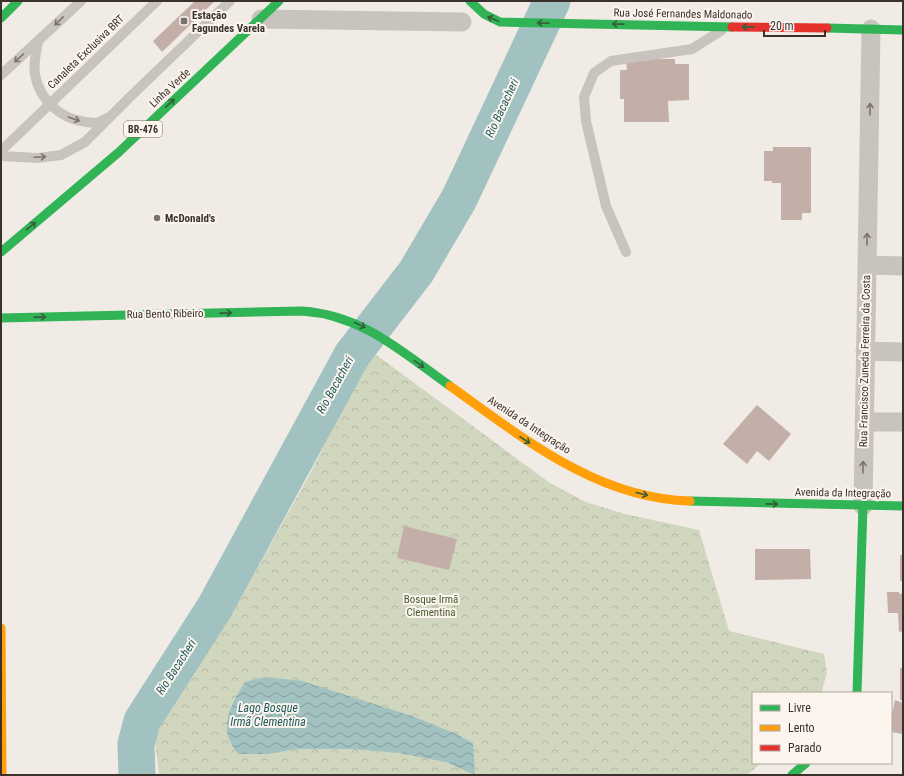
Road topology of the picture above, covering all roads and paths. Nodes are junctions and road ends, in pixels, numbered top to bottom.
1 (18, 1) edge
2 (81, 1) edge
3 (157, 1) edge
4 (230, 1) edge
5 (279, 1) edge
6 (470, 1) edge
7 (1, 18) edge
8 (261, 18) junction
9 (462, 22) dead end
10 (727, 26) junction
11 (871, 29) junction
12 (903, 30) edge
13 (38, 42) junction
14 (1, 75) edge
15 (50, 105) junction
16 (110, 117) junction
17 (1, 151) edge
18 (1, 156) edge
19 (1, 252) edge
20 (626, 252) dead end
21 (867, 265) junction
22 (903, 266) edge
23 (330, 313) joint
24 (1, 318) edge
25 (865, 351) junction
26 (903, 352) edge
27 (864, 422) junction
28 (903, 422) edge
29 (862, 506) junction
30 (903, 506) edge
31 (1, 628) edge
32 (856, 692) edge
33 (805, 764) edge
34 (2, 775) edge
35 (792, 775) edge

1 - 7 main road
2 -> 13 lane
3 - 15 lane, Canaleta Exclusiva BRT
4 - 16 lane, Canaleta Exclusiva BRT
5 - 8 main road, Linha Verde / BR-476
10 -> 6 main road, Rua José Fernandes Maldonado
8 - 9 street
19 -> 8 main road, Linha Verde / BR-476
11 -> 10 main road, Rua José Fernandes Maldonado
10 - 20 lane
11 - 12 main road, Rua José Fernandes Maldonado
21 -> 11 street, Rua Francisco Zuneda Ferreira da Costa
13 -> 14 lane
13 - 15 lane, Canaleta Exclusiva BRT
15 -> 16 lane, Canaleta Exclusiva BRT
15 - 17 lane, Canaleta Exclusiva BRT
18 -> 16 lane, Canaleta Exclusiva BRT
21 - 22 street
21 - 25 street, Rua Francisco Zuneda Ferreira da Costa
24 -> 23 main road, Rua Bento Ribeiro
23 -> 29 main road, Avenida da Integração
25 - 26 street
25 - 27 street, Rua Francisco Zuneda Ferreira da Costa
27 - 28 street
29 -> 27 street, Rua Francisco Zuneda Ferreira da Costa
29 - 30 main road, Avenida da Integração
29 - 32 main road, Rua Francisco Zuneda Ferreira da Costa
31 - 34 main road
33 - 35 main road

